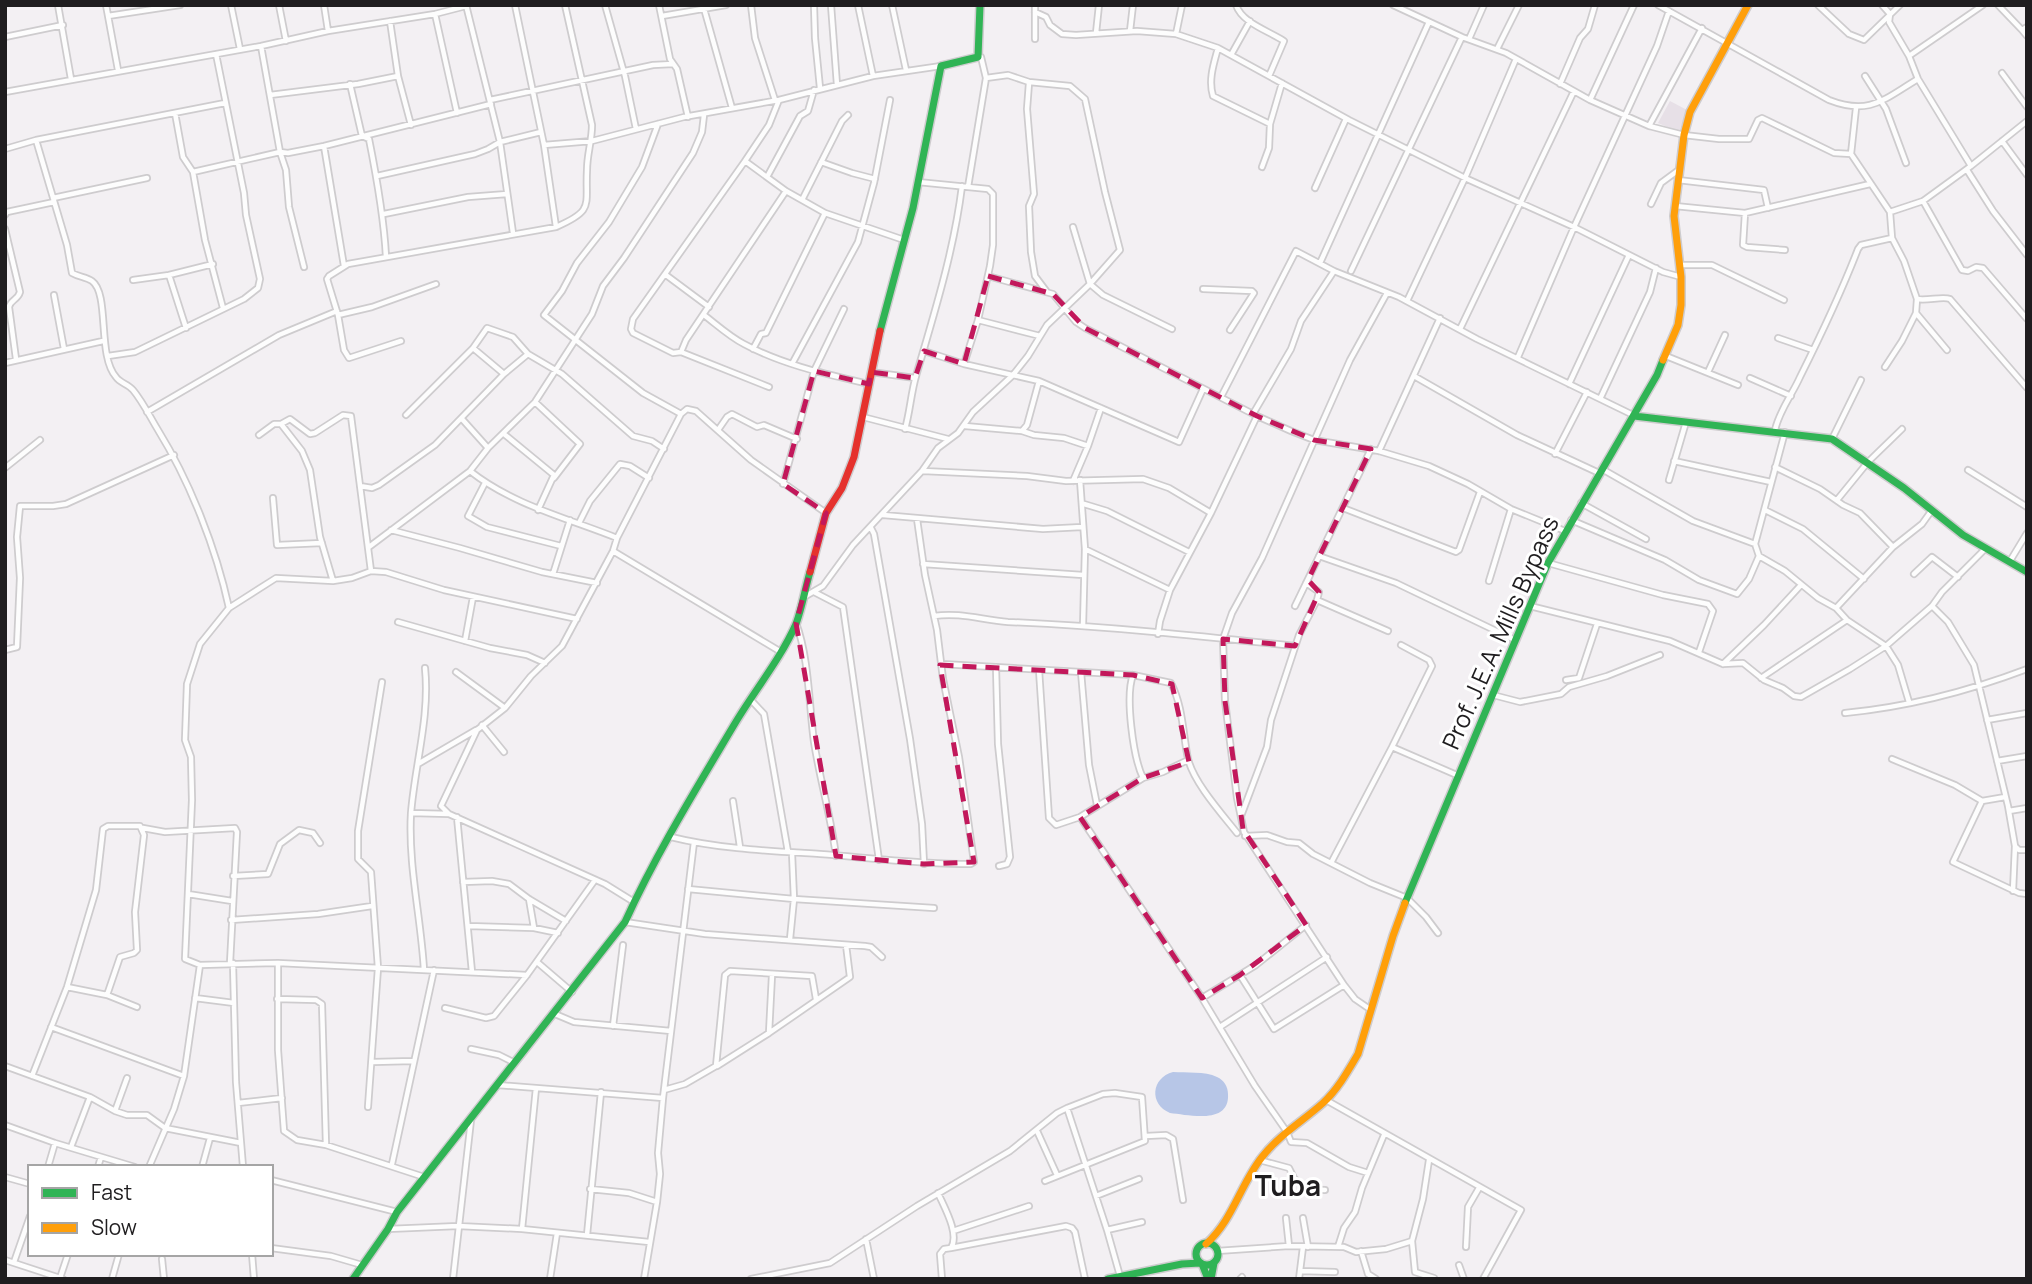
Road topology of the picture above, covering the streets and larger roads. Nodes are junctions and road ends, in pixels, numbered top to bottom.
1 (58, 5) edge
2 (106, 5) edge
3 (180, 5) edge
4 (231, 5) edge
5 (279, 5) edge
6 (324, 5) edge
7 (466, 5) edge
8 (515, 5) edge
9 (565, 5) edge
10 (605, 5) edge
11 (659, 5) edge
12 (726, 5) edge
13 (751, 5) edge
14 (814, 5) edge
15 (831, 5) edge
16 (858, 5) edge
17 (892, 5) edge
18 (980, 5) edge
19 (1099, 5) edge
20 (1133, 5) edge
21 (1182, 5) edge
22 (1236, 5) edge
23 (1393, 5) edge
24 (1484, 5) edge
25 (1519, 5) edge
26 (1595, 5) edge
27 (1634, 5) edge
28 (1658, 5) edge
29 (1681, 5) edge
30 (1748, 5) edge
31 (1818, 5) edge
32 (1882, 5) edge
33 (1900, 5) edge
34 (1983, 5) edge
35 (1998, 5) edge
36 (704, 6) edge
37 (1035, 8) edge
38 (1670, 11) junction
39 (435, 14) junction
40 (1890, 14) junction
41 (1677, 15) junction
42 (108, 16) junction
43 (662, 16) junction
44 (390, 21) junction
45 (1250, 21) junction
46 (1429, 22) junction
47 (63, 25) junction
48 (1702, 28) junction
49 (2024, 29) edge
50 (328, 31) junction
51 (1130, 31) junction
52 (1096, 33) junction
53 (1176, 34) junction
54 (2027, 36) edge
55 (5, 37) edge
56 (1462, 37) junction
57 (1469, 38) junction
58 (1035, 39) dead end
59 (286, 41) junction
60 (1727, 43) junction
61 (261, 46) junction
62 (1218, 48) junction
63 (1497, 49) junction
64 (240, 50) junction
65 (216, 54) junction
66 (1231, 55) junction
67 (1909, 56) junction
68 (978, 57) junction
69 (1516, 60) junction
70 (673, 64) junction
71 (941, 66) junction
72 (118, 70) junction
73 (906, 70) junction
74 (623, 71) junction
75 (2002, 74) dead end
76 (398, 76) junction
77 (873, 76) junction
78 (1269, 76) junction
79 (1865, 76) dead end
80 (986, 78) junction
81 (71, 79) junction
82 (1918, 79) junction
83 (583, 80) junction
84 (1029, 82) junction
85 (1282, 83) junction
86 (350, 84) junction
87 (1560, 84) junction
88 (837, 85) junction
89 (820, 88) junction
90 (814, 90) junction
91 (1574, 91) junction
92 (5, 92) edge
93 (532, 92) junction
94 (270, 94) junction
95 (777, 100) junction
96 (890, 100) dead end
97 (1590, 100) junction
98 (1882, 101) junction
99 (491, 102) junction
100 (225, 103) junction
101 (2027, 107) edge
102 (732, 108) junction
103 (1856, 108) junction
104 (175, 113) junction
105 (457, 113) junction
106 (704, 115) junction
107 (848, 115) dead end
108 (1625, 115) junction
109 (688, 117) junction
110 (1346, 119) junction
111 (2027, 121) edge
112 (658, 124) junction
113 (1270, 124) junction
114 (411, 125) junction
115 (1650, 126) junction
116 (636, 130) junction
117 (541, 132) junction
118 (1684, 135) junction
119 (362, 136) junction
120 (1379, 136) junction
121 (36, 140) junction
122 (592, 141) junction
123 (2002, 141) junction
124 (500, 142) junction
125 (544, 145) junction
126 (324, 146) junction
127 (5, 149) edge
128 (1409, 150) junction
129 (280, 152) junction
130 (1851, 154) junction
131 (237, 161) junction
132 (746, 161) junction
133 (821, 162) junction
134 (1906, 163) dead end
135 (1262, 167) dead end
136 (1969, 168) junction
137 (1680, 169) junction
138 (193, 172) junction
139 (2027, 175) edge
140 (377, 176) junction
141 (767, 177) junction
142 (147, 178) dead end
143 (875, 178) junction
144 (1465, 178) junction
145 (1678, 180) junction
146 (918, 182) junction
147 (1870, 184) junction
148 (965, 187) junction
149 (1315, 188) dead end
150 (786, 191) junction
151 (507, 194) junction
152 (53, 200) junction
153 (802, 200) junction
154 (1520, 201) junction
155 (1923, 201) junction
156 (1651, 204) dead end
157 (1675, 206) junction
158 (1768, 208) junction
159 (825, 212) junction
160 (1745, 212) junction
161 (1890, 212) junction
162 (384, 214) junction
163 (5, 215) edge
164 (556, 227) junction
165 (1073, 227) dead end
166 (1574, 227) junction
167 (863, 228) junction
168 (5, 232) edge
169 (513, 233) junction
170 (1892, 238) junction
171 (904, 240) junction
172 (1785, 250) dead end
173 (1629, 255) junction
174 (2027, 255) edge
175 (386, 257) junction
176 (1320, 263) junction
177 (213, 264) junction
178 (1679, 265) junction
179 (344, 266) junction
180 (304, 267) dead end
181 (1656, 268) junction
182 (1334, 271) junction
183 (1351, 271) dead end
184 (169, 275) junction
185 (666, 275) junction
186 (988, 276) junction
187 (1681, 277) junction
188 (132, 280) dead end
189 (436, 284) dead end
190 (1090, 284) junction
191 (1203, 289) dead end
192 (1048, 292) junction
193 (1387, 293) junction
194 (54, 295) dead end
195 (1917, 299) junction
196 (1784, 300) dead end
197 (1406, 301) junction
198 (709, 307) junction
199 (1066, 307) junction
200 (223, 308) junction
201 (844, 309) dead end
202 (337, 313) junction
203 (1916, 313) junction
204 (704, 315) junction
205 (1441, 318) junction
206 (2027, 319) edge
207 (978, 320) junction
208 (186, 328) junction
209 (1172, 329) dead end
210 (1460, 329) junction
211 (1230, 330) dead end
212 (1725, 335) dead end
213 (1040, 336) junction
214 (1778, 338) dead end
215 (103, 341) junction
216 (401, 341) dead end
217 (574, 341) junction
218 (473, 348) junction
219 (64, 349) junction
220 (753, 349) junction
221 (1813, 350) junction
222 (924, 351) junction
223 (1947, 351) dead end
224 (681, 352) junction
225 (528, 354) junction
226 (108, 356) junction
227 (1666, 356) junction
228 (1518, 357) junction
229 (16, 359) junction
230 (5, 363) edge
231 (792, 364) junction
232 (964, 364) junction
233 (1885, 367) dead end
234 (554, 370) junction
235 (814, 371) junction
236 (871, 372) junction
237 (1708, 372) junction
238 (504, 374) junction
239 (1013, 375) junction
240 (1413, 376) junction
241 (1750, 378) dead end
242 (915, 379) junction
243 (1861, 380) dead end
244 (1039, 381) junction
245 (869, 384) junction
246 (1569, 384) junction
247 (1738, 385) dead end
248 (769, 387) dead end
249 (1203, 388) junction
250 (2027, 388) edge
251 (1587, 393) junction
252 (1791, 396) junction
253 (1220, 397) junction
254 (1600, 399) junction
255 (536, 402) junction
256 (1101, 408) junction
257 (147, 412) junction
258 (681, 414) junction
259 (406, 415) dead end
260 (1255, 415) junction
261 (863, 416) junction
262 (1634, 416) junction
263 (462, 419) junction
264 (1687, 421) junction
265 (281, 424) junction
266 (964, 426) junction
267 (905, 429) junction
268 (1902, 429) dead end
269 (718, 430) junction
270 (1775, 430) junction
271 (1022, 431) junction
272 (1785, 432) junction
273 (504, 434) junction
274 (259, 435) dead end
275 (797, 439) junction
276 (949, 439) junction
277 (1832, 439) junction
278 (40, 440) dead end
279 (1314, 440) junction
280 (1088, 446) junction
281 (488, 448) junction
282 (664, 449) junction
283 (1371, 449) junction
284 (1379, 451) junction
285 (174, 454) junction
286 (1555, 454) junction
287 (1674, 461) junction
288 (1868, 462) junction
289 (1775, 467) junction
290 (5, 468) edge
291 (1968, 470) dead end
292 (470, 471) junction
293 (922, 471) junction
294 (1600, 471) junction
295 (554, 478) junction
296 (649, 478) junction
297 (1080, 480) junction
298 (1669, 480) dead end
299 (1073, 481) junction
300 (1771, 482) junction
301 (485, 483) junction
302 (783, 484) junction
303 (360, 485) junction
304 (1480, 492) junction
305 (273, 498) dead end
306 (1837, 500) junction
307 (1581, 503) junction
308 (1084, 504) junction
309 (2027, 507) edge
310 (1343, 508) junction
311 (1511, 509) junction
312 (538, 510) junction
313 (1765, 510) junction
314 (1933, 510) junction
315 (826, 513) junction
316 (1211, 513) junction
317 (883, 515) junction
318 (917, 519) junction
319 (570, 520) junction
320 (1571, 520) junction
321 (579, 523) junction
322 (1082, 527) junction
323 (871, 528) junction
324 (391, 530) junction
325 (1565, 531) junction
326 (2027, 533) edge
327 (617, 538) junction
328 (1646, 539) dead end
329 (322, 543) junction
330 (1755, 544) junction
331 (561, 546) junction
332 (369, 547) junction
333 (1894, 547) junction
334 (1986, 548) junction
335 (1085, 549) junction
336 (613, 551) junction
337 (1189, 552) junction
338 (1319, 556) junction
339 (1759, 556) junction
340 (2010, 561) junction
341 (1548, 563) junction
342 (923, 564) junction
343 (371, 572) junction
344 (2027, 572) edge
345 (553, 574) junction
346 (1914, 574) dead end
347 (1083, 575) junction
348 (1958, 577) junction
349 (1864, 579) junction
350 (333, 581) junction
351 (1489, 581) dead end
352 (597, 583) junction
353 (1306, 583) junction
354 (1801, 585) junction
355 (1170, 590) junction
356 (814, 592) junction
357 (473, 597) junction
358 (804, 597) junction
359 (1317, 600) junction
360 (1295, 606) dead end
361 (1530, 606) junction
362 (1932, 606) junction
363 (229, 608) junction
364 (1836, 608) junction
365 (934, 616) junction
366 (577, 619) junction
367 (1847, 620) junction
368 (398, 622) dead end
369 (796, 624) junction
370 (1597, 624) junction
371 (1083, 626) junction
372 (1388, 631) dead end
373 (1158, 634) junction
374 (1223, 639) junction
375 (1515, 640) junction
376 (465, 641) junction
377 (1401, 645) dead end
378 (1296, 646) junction
379 (1886, 646) junction
380 (5, 650) edge
381 (782, 652) junction
382 (1699, 652) junction
383 (1660, 655) dead end
384 (545, 663) junction
385 (941, 663) junction
386 (1723, 664) junction
387 (996, 667) junction
388 (425, 668) dead end
389 (2027, 669) edge
390 (1039, 670) junction
391 (456, 672) dead end
392 (1081, 672) junction
393 (1133, 675) junction
394 (1761, 678) junction
395 (1566, 680) dead end
396 (382, 682) dead end
397 (1979, 686) junction
398 (1493, 695) junction
399 (750, 699) junction
400 (1909, 702) junction
401 (505, 708) junction
402 (1845, 713) dead end
403 (2027, 713) edge
404 (1987, 720) junction
405 (480, 727) junction
406 (1392, 747) junction
407 (503, 752) dead end
408 (2027, 756) edge
409 (1892, 759) dead end
410 (1188, 760) junction
411 (1997, 761) junction
412 (418, 764) junction
413 (1460, 776) junction
414 (1143, 778) junction
415 (2005, 797) junction
416 (733, 801) dead end
417 (1982, 801) junction
418 (1097, 806) junction
419 (2027, 808) edge
420 (2009, 811) junction
421 (411, 813) junction
422 (449, 814) junction
423 (457, 817) junction
424 (1080, 817) junction
425 (1241, 817) junction
426 (143, 828) junction
427 (191, 832) junction
428 (1237, 833) dead end
429 (1245, 836) junction
430 (671, 837) junction
431 (694, 842) junction
432 (320, 843) dead end
433 (2015, 846) junction
434 (740, 847) junction
435 (2027, 850) edge
436 (790, 852) junction
437 (836, 856) junction
438 (879, 860) junction
439 (1331, 863) junction
440 (924, 864) junction
441 (999, 866) dead end
442 (233, 876) junction
443 (595, 880) junction
444 (463, 882) junction
445 (688, 890) junction
446 (2012, 891) junction
447 (188, 894) junction
448 (2027, 894) edge
449 (1407, 898) junction
450 (529, 899) junction
451 (794, 899) junction
452 (232, 901) junction
453 (634, 902) junction
454 (372, 906) junction
455 (934, 908) dead end
456 (231, 920) junction
457 (566, 921) junction
458 (625, 922) junction
459 (1306, 925) junction
460 (468, 926) junction
461 (534, 928) junction
462 (684, 931) junction
463 (558, 933) junction
464 (1438, 933) dead end
465 (790, 939) junction
466 (846, 945) junction
467 (623, 946) dead end
468 (882, 957) dead end
469 (1327, 957) junction
470 (537, 962) junction
471 (232, 963) junction
472 (278, 963) junction
473 (200, 965) junction
474 (378, 968) junction
475 (424, 970) junction
476 (435, 970) junction
477 (472, 972) junction
478 (527, 975) junction
479 (772, 975) junction
480 (1240, 975) junction
481 (1344, 985) junction
482 (67, 986) junction
483 (572, 992) junction
484 (107, 995) junction
485 (195, 998) junction
486 (1202, 998) junction
487 (277, 999) junction
488 (816, 999) junction
489 (1256, 1002) junction
490 (234, 1003) junction
491 (137, 1007) dead end
492 (445, 1008) dead end
493 (1372, 1010) junction
494 (555, 1014) junction
495 (612, 1026) junction
496 (51, 1027) junction
497 (1220, 1027) junction
498 (671, 1031) junction
499 (769, 1034) junction
500 (471, 1049) dead end
501 (413, 1061) junction
502 (373, 1062) junction
503 (515, 1063) junction
504 (5, 1066) edge
505 (716, 1066) junction
506 (32, 1076) junction
507 (184, 1076) junction
508 (127, 1078) dead end
509 (497, 1085) junction
510 (536, 1088) junction
511 (664, 1090) junction
512 (601, 1092) junction
513 (90, 1097) junction
514 (282, 1098) junction
515 (663, 1098) junction
516 (1326, 1100) junction
517 (238, 1103) junction
518 (368, 1107) dead end
519 (1067, 1108) junction
520 (115, 1111) junction
521 (471, 1118) junction
522 (5, 1125) edge
523 (165, 1128) junction
524 (1037, 1130) junction
525 (1287, 1132) junction
526 (1384, 1135) junction
527 (1146, 1136) junction
528 (210, 1138) junction
529 (55, 1143) junction
530 (241, 1143) junction
531 (326, 1145) junction
532 (71, 1147) junction
533 (102, 1157) junction
534 (1259, 1160) junction
535 (1429, 1160) junction
536 (392, 1164) junction
537 (49, 1165) edge
538 (99, 1165) edge
539 (128, 1165) edge
540 (150, 1165) edge
541 (203, 1165) edge
542 (243, 1165) edge
543 (1085, 1165) junction
544 (1368, 1173) junction
545 (1057, 1175) junction
546 (5, 1177) edge
547 (425, 1177) junction
548 (1139, 1179) dead end
549 (273, 1181) edge
550 (1045, 1181) dead end
551 (28, 1183) edge
552 (1479, 1188) junction
553 (590, 1189) junction
554 (1325, 1190) dead end
555 (938, 1193) junction
556 (1096, 1196) junction
557 (1183, 1200) dead end
558 (657, 1202) junction
559 (1029, 1206) dead end
560 (397, 1212) junction
561 (1286, 1218) dead end
562 (1303, 1219) dead end
563 (28, 1221) edge
564 (1142, 1222) dead end
565 (458, 1226) junction
566 (1224, 1226) junction
567 (388, 1229) junction
568 (522, 1229) junction
569 (1107, 1230) junction
570 (953, 1231) junction
571 (557, 1233) junction
572 (587, 1235) junction
573 (866, 1239) junction
574 (1412, 1241) junction
575 (649, 1242) junction
576 (1206, 1244) junction
577 (1289, 1246) junction
578 (1306, 1247) junction
579 (1338, 1247) junction
580 (1466, 1247) dead end
581 (273, 1248) edge
582 (951, 1248) junction
583 (1217, 1250) junction
584 (1361, 1251) junction
585 (1197, 1252) junction
586 (67, 1256) edge
587 (118, 1256) edge
588 (252, 1256) edge
589 (162, 1259) dead end
590 (5, 1260) edge
591 (13, 1262) junction
592 (1201, 1263) junction
593 (1214, 1263) junction
594 (1182, 1264) junction
595 (362, 1265) junction
596 (1460, 1265) dead end
597 (1301, 1271) junction
598 (1335, 1272) dead end
599 (783, 1276) edge
600 (49, 1277) edge
601 (61, 1278) edge
602 (1115, 1278) edge
603 (1434, 1278) edge
604 (112, 1279) edge
605 (164, 1279) edge
606 (254, 1279) edge
607 (353, 1279) edge
608 (453, 1279) edge
609 (550, 1279) edge
610 (644, 1279) edge
611 (751, 1279) edge
612 (874, 1279) edge
613 (942, 1279) edge
614 (1085, 1279) edge
615 (1210, 1279) edge
616 (1299, 1279) edge
617 (1376, 1279) edge
618 (1464, 1279) edge
619 (1483, 1279) edge

1 - 47 street
2 - 42 street
3 - 42 street
4 - 64 street
5 - 59 street
6 - 50 street
7 - 39 street
7 - 99 street
8 - 93 street
9 - 83 street
10 - 74 street
11 - 43 street
12 - 36 street
13 - 95 street
14 - 89 street
15 - 88 street
16 - 77 street
17 - 73 street
18 - 68 street
19 - 52 street
20 - 51 street
21 - 53 street
22 - 45 street
23 - 46 street
24 - 57 street
25 - 63 street
26 - 87 street
27 - 97 street
28 - 38 street
29 - 41 street
30 - 60 street, Prof. J.E.A. Mills Bypass
31 - 40 street
32 - 40 street
33 - 40 street
34 - 67 street
35 - 49 street
36 - 43 street
36 - 102 street
37 - 52 street
37 - 58 street
38 - 41 street
38 - 108 street
39 - 44 street
39 - 105 street
40 - 67 street
41 - 48 street
42 - 72 street
43 - 70 street
44 - 50 street
44 - 76 street
45 - 66 street
45 - 78 street
46 - 56 street
46 - 120 street
47 - 55 street
47 - 81 street
48 - 60 street
48 - 115 street
49 - 54 street
50 - 59 street
51 - 52 street
51 - 53 street
53 - 62 street
56 - 57 street
56 - 128 street
57 - 63 street
59 - 61 street
60 - 103 street
60 - 118 street, Prof. J.E.A. Mills Bypass
61 - 64 street
61 - 94 street
62 - 66 street
62 - 113 street
63 - 69 street
64 - 65 street
65 - 72 street
65 - 100 street
66 - 78 street
67 - 82 street
68 - 71 street
68 - 80 street
69 - 87 street
69 - 144 street
70 - 74 street
70 - 109 street
71 - 73 street
71 - 146 street
72 - 81 street
73 - 77 street
74 - 83 street
74 - 116 street
75 - 101 street
76 - 86 street
76 - 114 street
77 - 88 street
78 - 85 street
79 - 98 street
80 - 84 street
80 - 148 street
81 - 92 street
82 - 98 street
82 - 136 street
83 - 93 street
83 - 122 street
84 - 190 street
84 - 192 street
85 - 110 street
85 - 113 street
86 - 94 street
86 - 119 street
87 - 91 street
88 - 89 street
89 - 90 street
90 - 95 street
90 - 141 street
91 - 97 street
91 - 154 street
93 - 99 street
93 - 117 street
94 - 129 street
95 - 102 street
95 - 132 street
96 - 143 street
97 - 108 street
98 - 103 street
98 - 134 street
99 - 105 street
99 - 124 street
100 - 104 street
100 - 131 street
102 - 106 street
103 - 130 street
104 - 121 street
104 - 138 street
105 - 114 street
106 - 109 street
106 - 217 street
107 - 133 street
108 - 115 street
108 - 166 street
109 - 112 street
110 - 120 street
110 - 149 street
111 - 123 street
112 - 116 street
112 - 217 street
113 - 135 street
114 - 119 street
115 - 118 street
116 - 122 street
117 - 124 street
117 - 125 street
118 - 130 street
118 - 137 street, Prof. J.E.A. Mills Bypass
119 - 126 street
119 - 140 street
120 - 128 street
120 - 176 street
121 - 127 street
121 - 152 street
122 - 125 street
122 - 164 street
123 - 136 street
123 - 139 street
124 - 140 street
124 - 151 street
125 - 164 street
126 - 129 street
126 - 179 street
128 - 144 street
128 - 183 street
129 - 131 street
129 - 180 street
130 - 147 street
131 - 138 street
131 - 200 street
132 - 141 street
132 - 185 street
133 - 143 street
133 - 153 street
136 - 155 street
136 - 174 street
137 - 145 street, Prof. J.E.A. Mills Bypass
137 - 156 street
138 - 177 street
140 - 162 street
141 - 150 street
142 - 152 street
143 - 167 street
144 - 154 street
144 - 197 street
145 - 157 street, Prof. J.E.A. Mills Bypass
145 - 158 street
146 - 148 street
146 - 171 street
147 - 158 street
147 - 161 street
148 - 186 street
148 - 222 street
150 - 153 street
150 - 198 street
151 - 162 street
151 - 169 street
152 - 163 street
152 - 215 street
153 - 159 street
154 - 166 street
154 - 210 street
155 - 161 street
155 - 206 street
157 - 160 street
157 - 178 street, Prof. J.E.A. Mills Bypass
158 - 160 street
159 - 167 street
159 - 220 street
160 - 172 street
161 - 170 street
162 - 175 street
164 - 169 street
165 - 190 street
166 - 173 street
166 - 228 street
167 - 171 street
167 - 231 street
168 - 229 street
169 - 175 street
170 - 195 street
170 - 221 street
171 - 236 street
173 - 181 street
173 - 246 street
175 - 179 street
176 - 182 street
176 - 253 street
177 - 184 street
177 - 200 street
178 - 187 street, Prof. J.E.A. Mills Bypass
178 - 196 street
179 - 202 street
181 - 187 street
181 - 254 street
182 - 193 street
182 - 260 street
184 - 188 street
184 - 208 street
185 - 198 street
185 - 224 street
186 - 192 street
186 - 207 street
187 - 227 street, Prof. J.E.A. Mills Bypass
189 - 202 street
190 - 199 street
190 - 209 street
191 - 211 street
192 - 199 street
193 - 197 street
193 - 279 street
194 - 219 street
195 - 203 street
195 - 250 street
197 - 205 street
198 - 204 street
199 - 213 street
199 - 249 street
200 - 208 street
201 - 235 street
202 - 216 street
202 - 257 street
203 - 223 street
203 - 233 street
204 - 220 street
204 - 224 street
205 - 210 street
205 - 240 street
207 - 213 street
207 - 232 street
208 - 226 street
210 - 228 street
212 - 237 street
213 - 239 street
214 - 221 street
215 - 219 street
215 - 226 street
217 - 234 street
217 - 258 street
218 - 225 street
218 - 238 street
218 - 259 street
219 - 229 street
220 - 231 street
221 - 252 street
222 - 232 street
222 - 242 street
224 - 248 street
225 - 234 street
225 - 238 street
226 - 257 street
227 - 237 street
227 - 262 street, Prof. J.E.A. Mills Bypass
228 - 246 street
229 - 230 street
231 - 235 street
232 - 239 street
234 - 255 street
234 - 282 street
235 - 245 street
235 - 275 street
236 - 242 street
236 - 245 street
237 - 247 street
238 - 263 street
239 - 244 street
239 - 266 street
240 - 284 street
240 - 286 street
241 - 252 street
242 - 267 street
243 - 277 street
244 - 256 street
244 - 271 street
245 - 261 street
246 - 251 street
249 - 253 street
249 - 256 street
251 - 254 street
251 - 286 street
252 - 270 street
253 - 260 street
254 - 262 street
255 - 273 street
255 - 295 street
256 - 280 street
257 - 285 street
258 - 269 street
258 - 282 street
260 - 279 street
260 - 316 street
261 - 267 street
261 - 315 street
262 - 264 street
262 - 294 street, Prof. J.E.A. Mills Bypass
263 - 281 street
263 - 303 street
264 - 270 street
264 - 287 street
265 - 274 street
265 - 303 street
265 - 329 street
266 - 271 street
266 - 276 street
267 - 276 street
268 - 288 street
269 - 275 street
269 - 302 street
270 - 272 street
271 - 280 street
272 - 277 street
272 - 289 street
273 - 281 street
273 - 295 street
275 - 302 street
276 - 293 street
277 - 288 street
278 - 290 street
279 - 283 street
279 - 374 street
280 - 299 street
281 - 292 street
282 - 296 street
283 - 284 street
283 - 310 street
284 - 304 street
285 - 363 street
285 - 380 street
286 - 294 street
287 - 298 street
287 - 300 street
288 - 306 street
288 - 314 street
289 - 300 street
289 - 306 street
291 - 309 street
292 - 301 street
292 - 324 street
293 - 299 street
293 - 317 street
294 - 307 street, Prof. J.E.A. Mills Bypass
294 - 330 street
295 - 312 street
296 - 321 street
296 - 327 street
297 - 299 street
297 - 308 street
297 - 316 street
300 - 313 street
301 - 312 street
301 - 331 street
302 - 315 street
303 - 332 street
304 - 310 street
304 - 311 street
305 - 329 street
306 - 333 street
307 - 320 street, Prof. J.E.A. Mills Bypass
307 - 328 street
308 - 322 street
308 - 337 street
310 - 338 street
311 - 325 street
311 - 351 street
312 - 319 street
313 - 330 street
313 - 349 street
314 - 333 street
314 - 334 street
315 - 358 street
316 - 337 street
317 - 318 street
317 - 323 street
318 - 322 street
318 - 342 street
319 - 321 street
319 - 331 street
320 - 325 street, Prof. J.E.A. Mills Bypass
320 - 339 street
321 - 327 street
322 - 335 street
323 - 356 street
323 - 440 street
324 - 332 street
324 - 345 street
325 - 341 street, Prof. J.E.A. Mills Bypass
326 - 340 street
327 - 336 street
329 - 350 street
330 - 339 street
331 - 345 street
332 - 343 street
333 - 349 street
334 - 340 street
334 - 348 street
335 - 347 street
335 - 355 street
336 - 352 street
336 - 381 street
337 - 355 street
338 - 353 street
338 - 375 street
339 - 354 street
340 - 344 street
341 - 361 street, Prof. J.E.A. Mills Bypass
341 - 382 street
342 - 347 street
342 - 365 street
343 - 350 street
343 - 357 street
345 - 352 street
346 - 348 street
347 - 371 street
348 - 362 street
349 - 364 street
350 - 363 street
352 - 366 street
353 - 359 street
353 - 360 street
354 - 364 street
354 - 386 street
355 - 373 street
356 - 358 street
356 - 438 street
357 - 366 street
357 - 376 street
358 - 369 street
359 - 372 street
359 - 378 street
361 - 370 street
361 - 375 street, Prof. J.E.A. Mills Bypass
362 - 379 street
362 - 397 street
363 - 427 street
364 - 367 street
365 - 371 street
365 - 385 street
366 - 384 street
367 - 379 street
367 - 394 street
368 - 376 street
369 - 381 street
369 - 437 street
370 - 382 street
370 - 395 street
371 - 373 street
373 - 374 street
374 - 378 street
374 - 425 street
375 - 398 street, Prof. J.E.A. Mills Bypass
376 - 384 street
377 - 406 street
378 - 425 street
379 - 394 street
379 - 400 street
381 - 399 street
382 - 386 street
383 - 398 street
384 - 401 street
385 - 387 street
385 - 440 street
386 - 394 street
387 - 390 street
387 - 441 street
388 - 412 street
389 - 397 street
390 - 392 street
390 - 424 street
391 - 401 street
392 - 393 street
392 - 418 street
393 - 410 street
393 - 414 street
396 - 454 street
397 - 400 street
397 - 404 street
398 - 413 street, Prof. J.E.A. Mills Bypass
399 - 430 street
399 - 436 street
400 - 402 street
401 - 405 street
403 - 404 street
404 - 411 street
405 - 407 street
405 - 412 street
405 - 422 street
406 - 413 street
406 - 439 street
408 - 411 street
409 - 417 street
410 - 414 street
410 - 428 street
411 - 415 street
412 - 421 street
413 - 449 street, Prof. J.E.A. Mills Bypass
414 - 418 street
415 - 417 street
415 - 420 street
416 - 434 street
417 - 446 street
418 - 424 street
419 - 420 street
420 - 433 street
421 - 422 street
421 - 475 street
422 - 423 street
423 - 443 street
423 - 444 street
424 - 486 street
425 - 429 street
426 - 427 street
426 - 482 street
426 - 484 street
427 - 442 street
427 - 447 street
429 - 439 street
429 - 459 street
430 - 431 street
430 - 453 street
431 - 434 street
431 - 445 street
432 - 442 street
433 - 435 street
433 - 446 street
434 - 436 street
436 - 437 street
436 - 451 street
437 - 438 street
438 - 440 street
439 - 449 street
442 - 452 street
443 - 453 street
443 - 457 street
444 - 450 street
444 - 460 street
445 - 451 street
445 - 462 street
446 - 448 street
447 - 452 street
447 - 473 street
449 - 464 street
449 - 493 street, Prof. J.E.A. Mills Bypass
450 - 457 street
450 - 461 street
451 - 455 street
451 - 465 street
452 - 456 street
453 - 458 street
454 - 456 street
454 - 474 street
456 - 471 street
457 - 463 street
458 - 462 street
458 - 483 street
459 - 469 street
459 - 480 street
460 - 461 street
460 - 477 street
461 - 463 street
462 - 465 street
462 - 498 street
463 - 470 street
465 - 466 street
466 - 468 street
466 - 488 street
467 - 495 street
469 - 481 street
469 - 489 street
470 - 478 street
470 - 483 street
471 - 472 street
471 - 473 street
471 - 490 street
472 - 474 street
472 - 487 street
473 - 485 street
474 - 475 street
474 - 502 street
475 - 476 street
476 - 477 street
476 - 501 street
477 - 478 street
478 - 492 street
479 - 488 street
479 - 499 street
479 - 505 street
480 - 486 street
480 - 489 street
481 - 489 street
481 - 493 street
482 - 484 street
482 - 496 street
483 - 494 street
484 - 491 street
485 - 490 street
485 - 507 street
486 - 497 street
487 - 514 street
487 - 531 street
488 - 499 street
489 - 497 street
490 - 517 street
493 - 516 street, Prof. J.E.A. Mills Bypass
494 - 495 street
494 - 503 street
495 - 498 street
496 - 506 street
496 - 507 street
497 - 525 street
498 - 511 street
499 - 505 street
500 - 503 street
501 - 502 street
501 - 536 street
502 - 518 street
503 - 509 street
504 - 506 street
505 - 511 street
506 - 513 street
507 - 523 street
508 - 520 street
509 - 510 street
509 - 521 street
510 - 512 street
510 - 568 street
511 - 515 street
512 - 515 street
512 - 553 street
513 - 520 street
513 - 532 street
514 - 517 street
514 - 531 street
515 - 558 street
516 - 525 street, Prof. J.E.A. Mills Bypass
516 - 526 street
517 - 530 street
519 - 524 street
519 - 527 street
519 - 543 street
520 - 523 street
521 - 547 street
521 - 565 street
522 - 529 street
523 - 528 street
523 - 540 street
524 - 545 street
524 - 555 street
525 - 534 street, Prof. J.E.A. Mills Bypass
525 - 544 street
526 - 535 street
526 - 544 street
527 - 543 street
527 - 557 street
528 - 530 street
528 - 541 street
529 - 532 street
529 - 537 street
530 - 542 street
531 - 536 street
532 - 533 street
533 - 538 street
533 - 539 street
534 - 554 street
534 - 566 street, Prof. J.E.A. Mills Bypass
535 - 552 street
535 - 574 street
536 - 547 street
543 - 545 street
543 - 556 street
544 - 579 street
545 - 550 street
546 - 551 street
547 - 560 street
548 - 556 street
549 - 560 street
552 - 580 street
552 - 619 street
553 - 558 street
553 - 572 street
555 - 570 street
555 - 573 street
556 - 569 street
558 - 575 street
559 - 570 street
560 - 567 street
561 - 577 street
562 - 578 street
563 - 591 street
564 - 569 street
565 - 567 street
565 - 568 street
565 - 608 street
566 - 576 street, Prof. J.E.A. Mills Bypass
566 - 583 street
567 - 595 street
568 - 571 street
569 - 602 street
570 - 582 street
571 - 572 street
571 - 609 street
572 - 575 street
573 - 599 street
573 - 612 street
574 - 584 street
574 - 603 street
575 - 610 street
576 - 583 street
576 - 585 street
577 - 578 street
577 - 583 street
578 - 579 street
578 - 597 street
579 - 584 street
581 - 595 street
582 - 613 street
582 - 614 street
583 - 593 street
584 - 617 street
585 - 592 street
585 - 594 street
586 - 601 street
587 - 604 street
588 - 606 street
589 - 605 street
590 - 591 street
591 - 600 street
592 - 593 street
592 - 594 street
592 - 615 street
593 - 615 street
594 - 602 street
595 - 607 street
596 - 618 street
597 - 598 street
597 - 616 street
599 - 611 street
600 - 601 street

